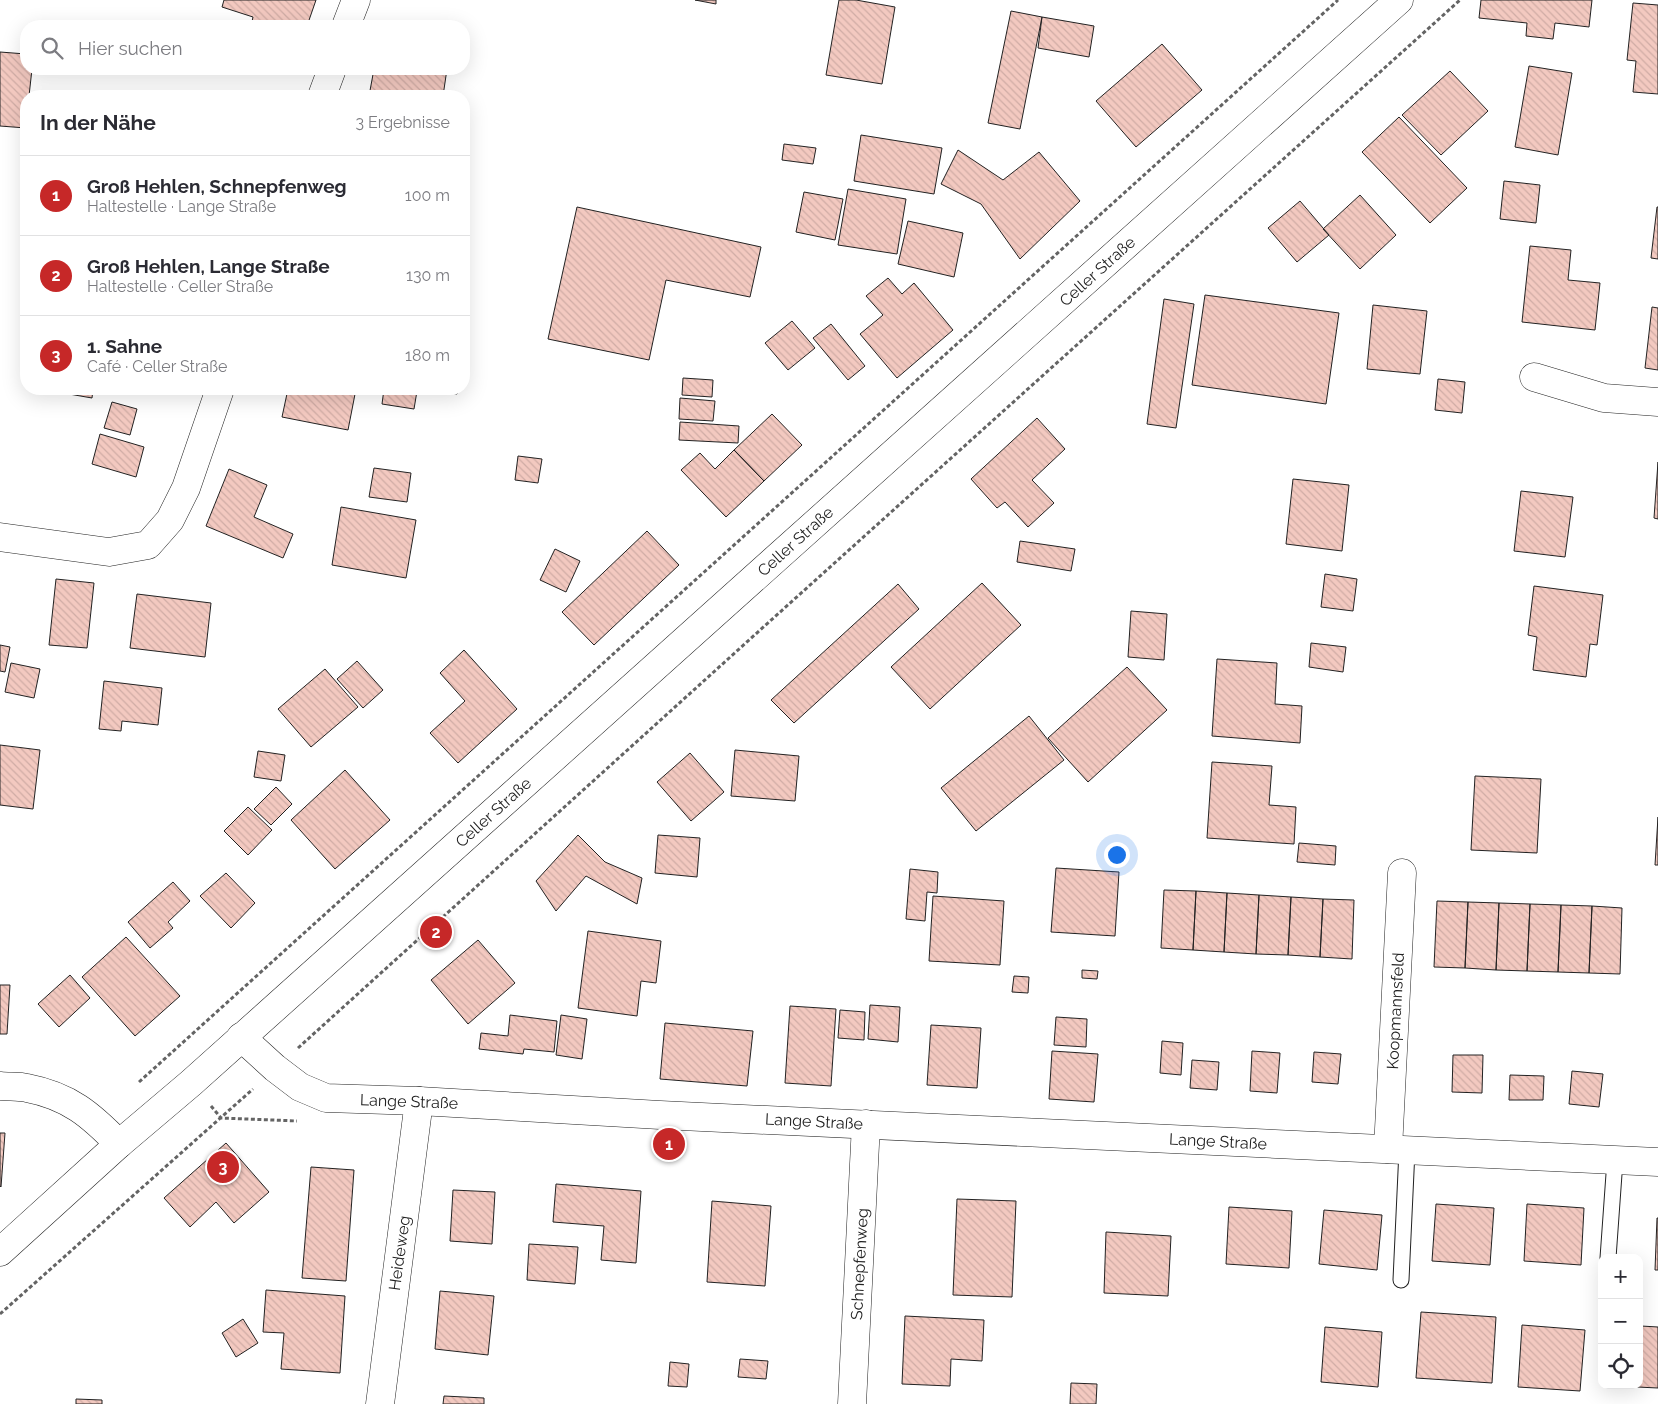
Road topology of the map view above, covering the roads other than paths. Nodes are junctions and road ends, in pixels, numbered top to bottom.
1 (356, 0) edge
2 (1400, 0) edge
3 (348, 20) edge
4 (330, 75) edge
5 (324, 90) edge
6 (1534, 376) dead end
7 (218, 395) edge
8 (1658, 402) edge
9 (0, 537) edge
10 (1402, 873) dead end
11 (241, 1037) junction
12 (0, 1086) edge
13 (419, 1101) junction
14 (866, 1124) junction
15 (119, 1144) junction
16 (1397, 1150) junction
17 (1614, 1160) junction
18 (1658, 1162) edge
19 (0, 1252) edge
20 (1608, 1254) edge
21 (1401, 1280) dead end
22 (380, 1404) edge
23 (852, 1404) edge

1 - 3 main road
2 - 11 main road, Celler Straße
4 - 5 main road
6 - 8 main road
7 - 9 main road
10 - 16 main road, Koopmannsfeld
11 - 13 main road, Lange Straße
11 - 15 main road, Celler Straße
12 - 15 main road
13 - 14 main road, Lange Straße
13 - 22 main road, Heideweg
14 - 16 main road, Lange Straße
14 - 23 main road, Schnepfenweg
15 - 19 main road, Celler Straße
16 - 17 main road, Lange Straße
16 - 21 lane
17 - 18 main road, Lange Straße
17 - 20 lane

